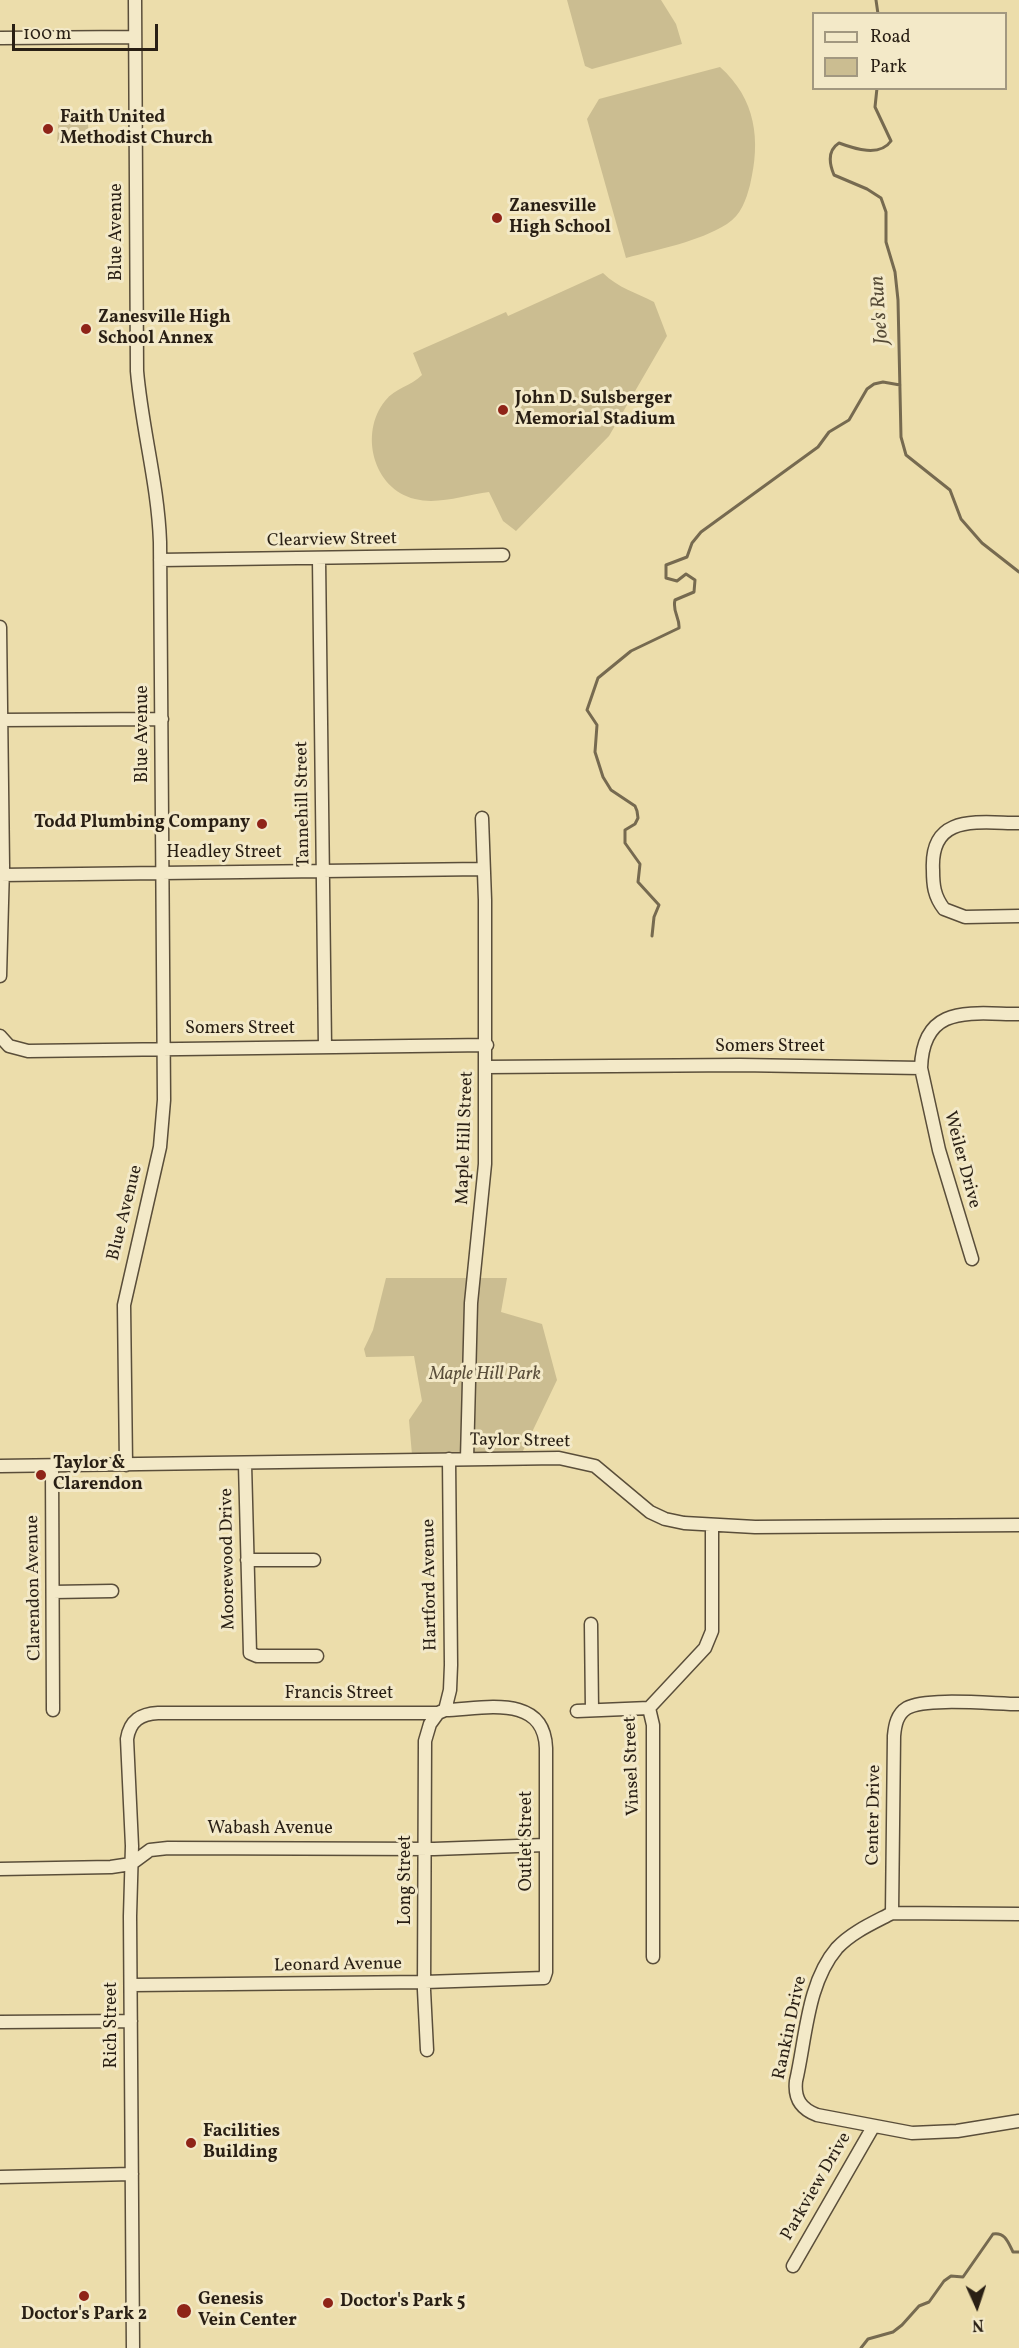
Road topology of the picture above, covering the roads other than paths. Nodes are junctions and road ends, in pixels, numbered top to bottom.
1 (135, 0) edge
2 (0, 38) edge
3 (135, 38) junction
4 (503, 555) dead end
5 (319, 559) junction
6 (160, 560) junction
7 (0, 627) edge
8 (162, 719) junction
9 (1, 720) edge
10 (482, 818) dead end
11 (1019, 823) edge
12 (483, 869) junction
13 (322, 871) junction
14 (163, 872) junction
15 (1, 875) edge
16 (1019, 916) edge
17 (0, 976) edge
18 (1019, 1014) edge
19 (0, 1036) edge
20 (487, 1045) junction
21 (325, 1047) junction
22 (164, 1048) junction
23 (486, 1067) junction
24 (921, 1068) junction
25 (972, 1259) dead end
26 (448, 1459) junction
27 (467, 1459) junction
28 (245, 1464) junction
29 (126, 1465) junction
30 (0, 1466) edge
31 (52, 1466) junction
32 (1019, 1525) edge
33 (712, 1526) junction
34 (247, 1560) junction
35 (314, 1560) dead end
36 (112, 1591) dead end
37 (53, 1592) junction
38 (591, 1624) dead end
39 (317, 1656) dead end
40 (1019, 1704) edge
41 (649, 1708) junction
42 (53, 1710) dead end
43 (592, 1710) junction
44 (577, 1711) dead end
45 (442, 1712) junction
46 (526, 1712) joint
47 (149, 1714) joint
48 (545, 1845) junction
49 (424, 1849) junction
50 (131, 1864) junction
51 (0, 1869) edge
52 (892, 1913) junction
53 (1019, 1914) edge
54 (653, 1958) dead end
55 (544, 1978) joint
56 (425, 1982) junction
57 (132, 1985) junction
58 (131, 2021) junction
59 (0, 2022) edge
60 (427, 2050) dead end
61 (1019, 2121) edge
62 (873, 2127) junction
63 (132, 2175) junction
64 (0, 2177) edge
65 (793, 2266) dead end
66 (133, 2348) edge

1 - 3 street, Blue Avenue
2 - 3 street
3 - 6 street, Blue Avenue
4 - 5 street, Clearview Street
5 - 6 street, Clearview Street
5 - 13 street, Tannehill Street
6 - 8 street, Blue Avenue
7 - 9 street
8 - 9 street
8 - 14 street, Blue Avenue
9 - 15 street
10 - 12 street, Maple Hill Street
11 - 16 street
12 - 13 street, Headley Street
12 - 20 street, Maple Hill Street
13 - 14 street, Headley Street
13 - 21 street, Tannehill Street
14 - 15 street, Headley Street
14 - 22 street, Blue Avenue
15 - 17 street
18 - 24 street
19 - 22 street, Somers Street
20 - 21 street, Somers Street
20 - 23 street, Maple Hill Street
21 - 22 street, Somers Street
22 - 29 street, Blue Avenue
23 - 24 street, Somers Street
23 - 27 street, Maple Hill Street
24 - 25 street, Weiler Drive
26 - 27 street, Taylor Street
26 - 28 street, Taylor Street
26 - 45 street, Hartford Avenue
27 - 33 street, Taylor Street
28 - 29 street, Taylor Street
28 - 34 street, Moorewood Drive
29 - 31 street, Taylor Street
30 - 31 street, Taylor Street
31 - 37 street, Clarendon Avenue
32 - 33 street, Taylor Street
33 - 41 street, Vinsel Street
34 - 35 street
34 - 39 street, Moorewood Drive
36 - 37 street
37 - 42 street, Clarendon Avenue
38 - 43 street
40 - 52 street, Center Drive
41 - 43 street
41 - 54 street, Vinsel Street
43 - 44 street
45 - 46 street, Francis Street
45 - 47 street, Francis Street
45 - 49 street, Long Street
46 - 48 street, Outlet Street
47 - 50 street, Rich Street
48 - 49 street, Wabash Avenue
48 - 55 street, Outlet Street
49 - 50 street, Wabash Avenue
49 - 56 street, Long Street
50 - 51 street, Wabash Avenue
50 - 57 street, Rich Street
52 - 53 street
52 - 62 street, Rankin Drive
55 - 56 street, Leonard Avenue
56 - 57 street, Leonard Avenue
56 - 60 street, Long Street
57 - 58 street, Rich Street
58 - 59 street
58 - 63 street, Rich Street
61 - 62 street, Rankin Drive
62 - 65 street, Parkview Drive
63 - 64 street
63 - 66 street, Rich Street

